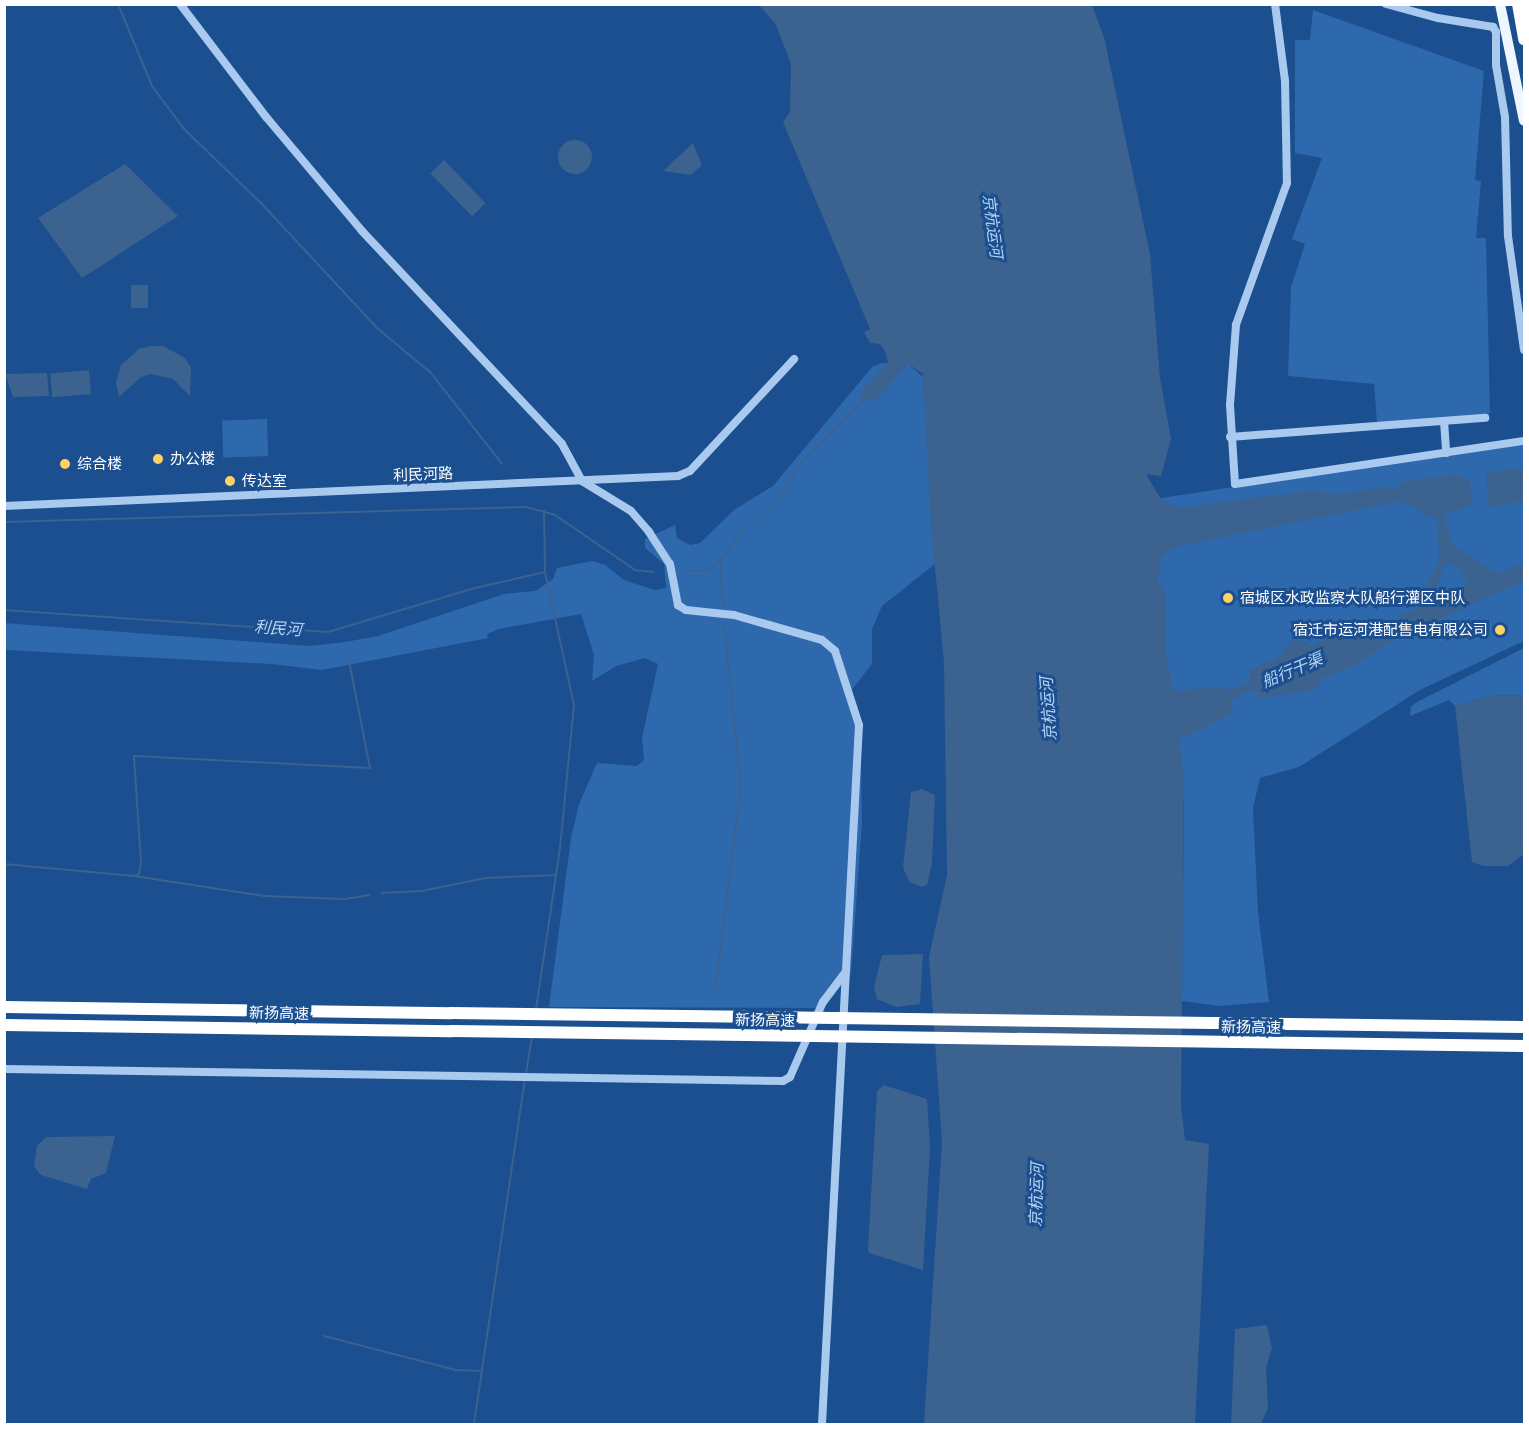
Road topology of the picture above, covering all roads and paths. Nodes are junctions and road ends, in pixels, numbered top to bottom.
1 (180, 4) edge
2 (1275, 4) edge
3 (1386, 4) edge
4 (1500, 4) edge
5 (1519, 8) edge
6 (1524, 39) edge
7 (1524, 121) edge
8 (1524, 350) edge
9 (794, 359) dead end
10 (1485, 418) dead end
11 (1444, 421) junction
12 (1230, 437) junction
13 (1524, 441) edge
14 (1446, 453) junction
15 (582, 481) junction
16 (4, 506) edge
17 (846, 972) junction
18 (4, 1007) edge
19 (4, 1025) edge
20 (1524, 1027) edge
21 (1524, 1046) edge
22 (4, 1069) edge
23 (822, 1425) edge

1 - 15 street
2 - 12 street
3 - 8 street
4 - 7 main road
5 - 6 highway
9 - 15 street, 利民河路
10 - 11 street
11 - 12 street
11 - 14 street
12 - 14 street
13 - 14 street
15 - 16 street, 利民河路
15 - 17 street
17 - 22 street
17 - 23 street
18 - 20 highway, 新扬高速, bridge
19 - 21 highway, 新扬高速, bridge

